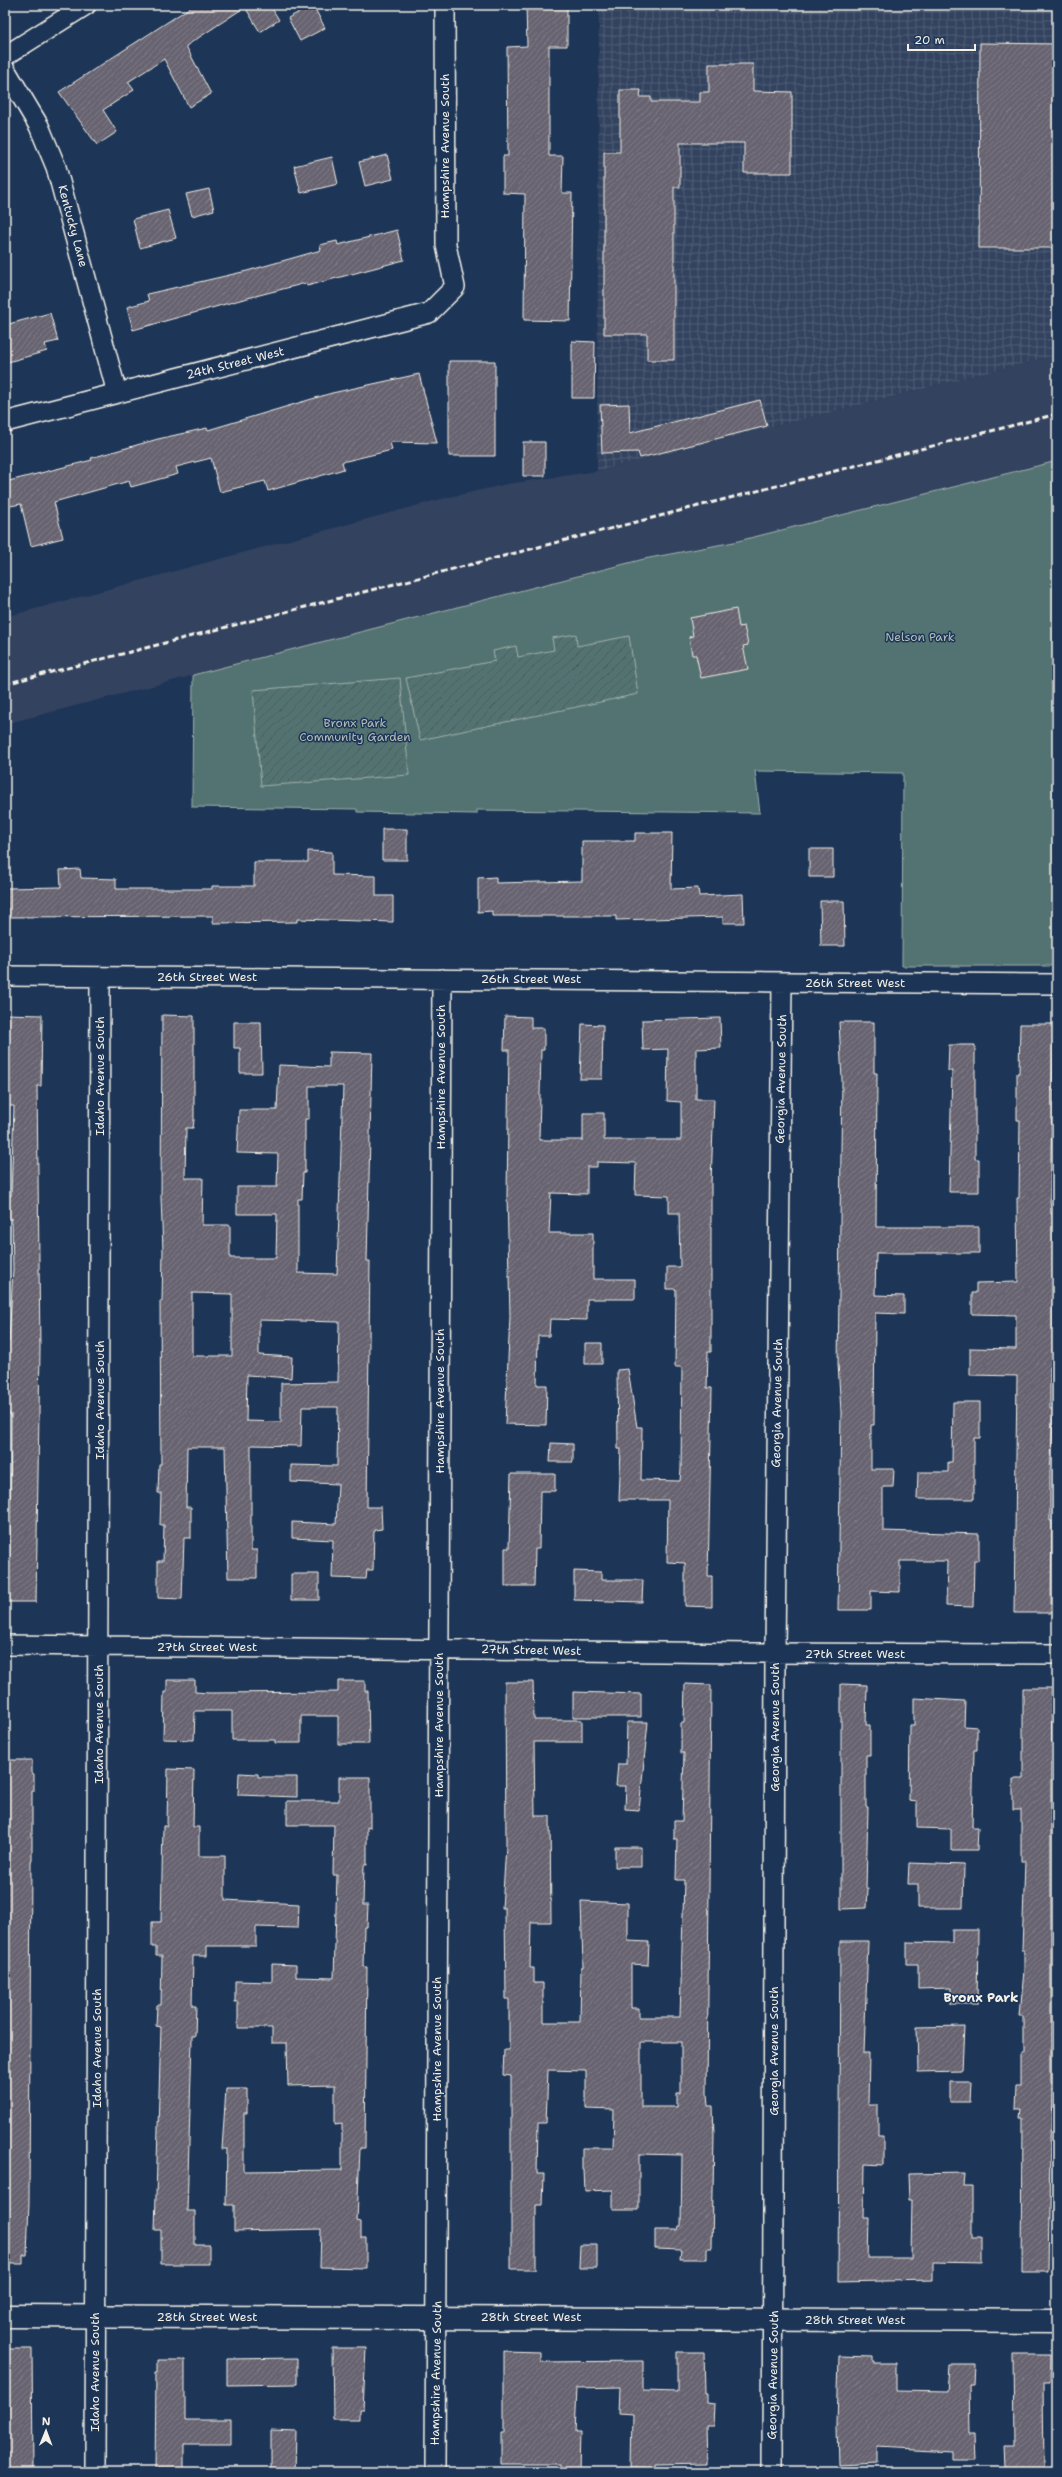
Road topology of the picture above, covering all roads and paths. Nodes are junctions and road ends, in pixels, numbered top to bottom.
1 (86, 5) edge
2 (445, 5) edge
3 (5, 56) edge
4 (5, 69) edge
5 (455, 287) joint
6 (117, 393) junction
7 (5, 422) edge
8 (5, 976) edge
9 (100, 977) junction
10 (442, 979) junction
11 (782, 982) junction
12 (1057, 984) edge
13 (5, 1645) edge
14 (99, 1646) junction
15 (439, 1649) junction
16 (775, 1653) junction
17 (1057, 1654) edge
18 (5, 2316) edge
19 (95, 2317) junction
20 (436, 2317) junction
21 (773, 2320) junction
22 (1057, 2321) edge
23 (95, 2472) edge
24 (435, 2472) edge
25 (772, 2472) edge

1 - 3 street
2 - 5 street, Hampshire Avenue South
4 - 6 street, Kentucky Lane
5 - 6 street, 24th Street West
6 - 7 street, 24th Street West
8 - 9 street, 26th Street West
9 - 10 street, 26th Street West
9 - 14 street, Idaho Avenue South
10 - 11 street, 26th Street West
10 - 15 street, Hampshire Avenue South
11 - 12 street, 26th Street West
11 - 16 street, Georgia Avenue South
13 - 14 street, 27th Street West
14 - 15 street, 27th Street West
14 - 19 street, Idaho Avenue South
15 - 16 street, 27th Street West
15 - 20 street, Hampshire Avenue South
16 - 17 street, 27th Street West
16 - 21 street, Georgia Avenue South
18 - 19 street, 28th Street West
19 - 20 street, 28th Street West
19 - 23 street, Idaho Avenue South
20 - 21 street, 28th Street West
20 - 24 street, Hampshire Avenue South
21 - 22 street, 28th Street West
21 - 25 street, Georgia Avenue South

